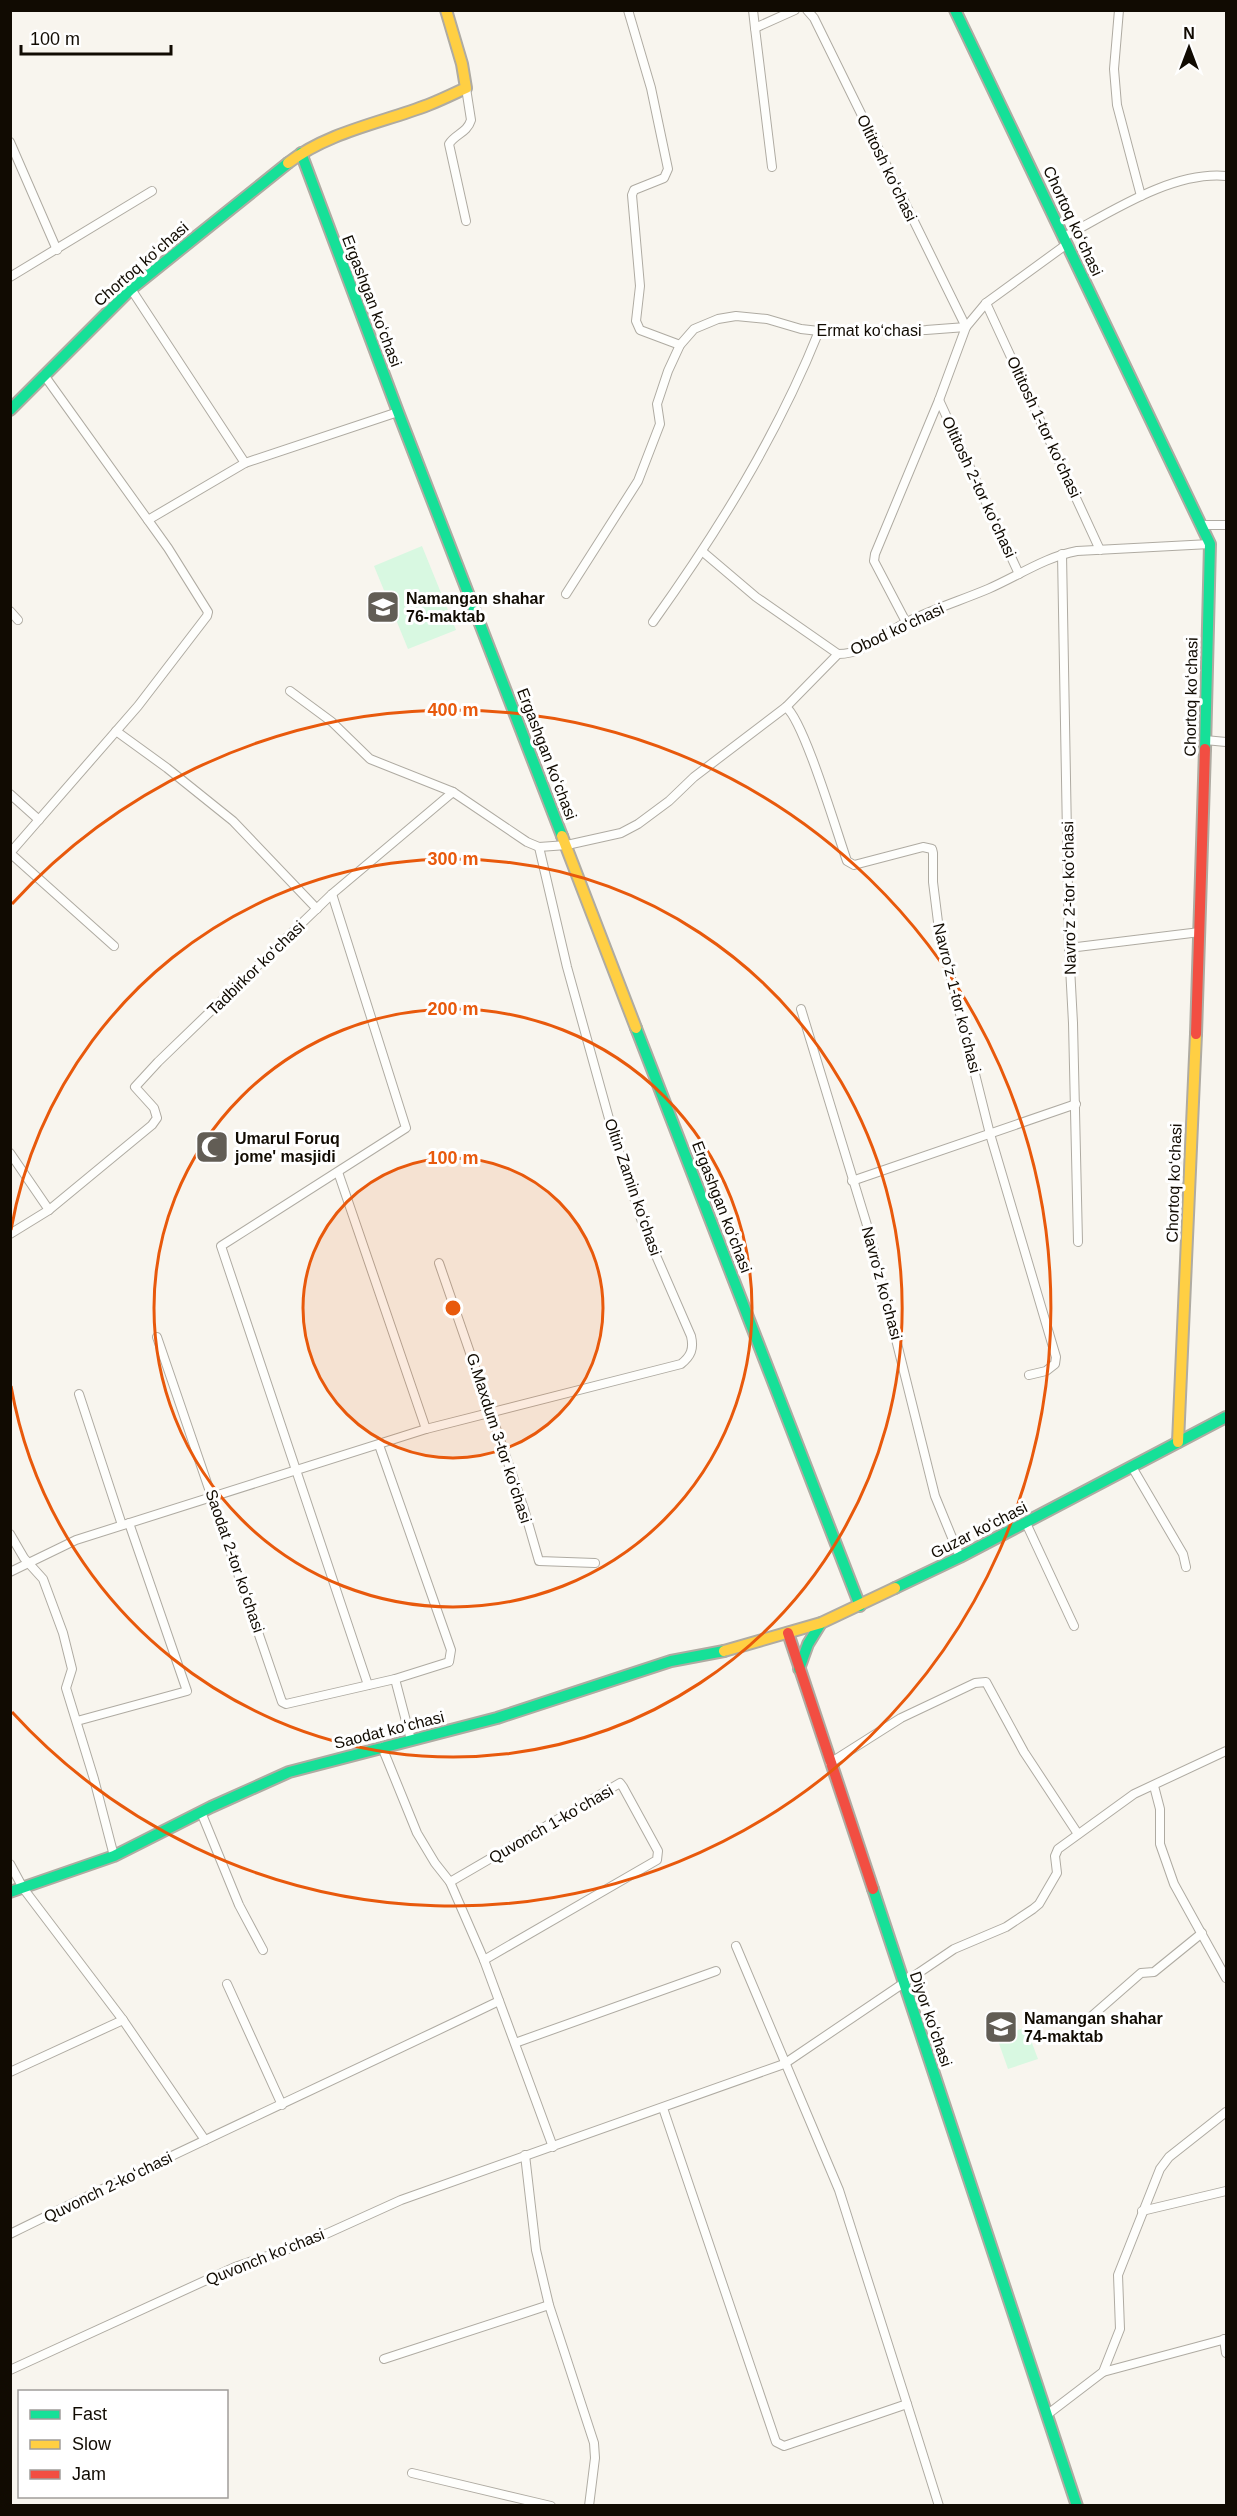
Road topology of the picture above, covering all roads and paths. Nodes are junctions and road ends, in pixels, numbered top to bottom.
1 (446, 10) edge
2 (628, 10) edge
3 (753, 10) edge
4 (795, 10) edge
5 (807, 10) edge
6 (955, 10) edge
7 (1119, 10) edge
8 (755, 28) junction
9 (466, 88) junction
10 (10, 142) edge
11 (301, 153) junction
12 (772, 167) dead end
13 (1227, 176) edge
14 (152, 190) dead end
15 (1141, 196) junction
16 (466, 221) dead end
17 (1066, 241) junction
18 (57, 250) junction
19 (10, 277) edge
20 (131, 289) junction
21 (986, 303) junction
22 (966, 327) junction
23 (819, 331) junction
24 (680, 345) junction
25 (44, 375) junction
26 (939, 400) junction
27 (10, 410) edge
28 (398, 412) junction
29 (245, 463) junction
30 (148, 520) junction
31 (1203, 525) junction
32 (1227, 525) edge
33 (1210, 544) junction
34 (1100, 550) junction
35 (703, 552) junction
36 (1062, 554) junction
37 (1019, 574) junction
38 (566, 594) dead end
39 (10, 611) edge
40 (18, 620) dead end
41 (652, 622) dead end
42 (906, 622) junction
43 (838, 654) junction
44 (290, 691) dead end
45 (786, 707) junction
46 (116, 731) junction
47 (1205, 740) junction
48 (1227, 742) edge
49 (453, 792) junction
50 (10, 794) edge
51 (39, 820) junction
52 (567, 845) junction
53 (539, 847) junction
54 (10, 853) edge
55 (332, 894) junction
56 (317, 909) junction
57 (1200, 932) junction
58 (114, 946) dead end
59 (1069, 948) junction
60 (801, 1009) dead end
61 (1076, 1104) junction
62 (990, 1134) junction
63 (10, 1154) edge
64 (338, 1172) junction
65 (852, 1181) junction
66 (49, 1210) junction
67 (10, 1234) edge
68 (1078, 1242) dead end
69 (440, 1263) dead end
70 (157, 1337) dead end
71 (1029, 1375) dead end
72 (79, 1394) dead end
73 (492, 1411) junction
74 (1227, 1417) edge
75 (426, 1429) junction
76 (1178, 1442) junction
77 (379, 1445) junction
78 (1132, 1467) junction
79 (296, 1472) junction
80 (213, 1497) junction
81 (1026, 1523) junction
82 (125, 1524) junction
83 (10, 1534) edge
84 (960, 1557) junction
85 (29, 1563) junction
86 (594, 1563) dead end
87 (1186, 1567) dead end
88 (10, 1572) edge
89 (860, 1606) junction
90 (821, 1623) junction
91 (1074, 1626) dead end
92 (788, 1634) junction
93 (799, 1669) junction
94 (395, 1679) junction
95 (368, 1685) junction
96 (77, 1721) junction
97 (411, 1740) junction
98 (382, 1747) junction
99 (1227, 1751) edge
100 (831, 1763) junction
101 (1154, 1786) junction
102 (201, 1812) junction
103 (1078, 1834) junction
104 (114, 1856) junction
105 (10, 1864) edge
106 (450, 1882) junction
107 (23, 1888) junction
108 (10, 1892) edge
109 (1202, 1933) junction
110 (736, 1946) dead end
111 (263, 1950) dead end
112 (484, 1960) junction
113 (716, 1971) dead end
114 (1227, 1978) edge
115 (903, 1982) junction
116 (227, 1984) dead end
117 (499, 2001) junction
118 (1093, 2015) dead end
119 (123, 2020) junction
120 (515, 2043) junction
121 (784, 2064) junction
122 (10, 2072) edge
123 (282, 2106) junction
124 (663, 2108) junction
125 (1227, 2112) edge
126 (205, 2140) junction
127 (553, 2146) junction
128 (525, 2155) junction
129 (1227, 2191) edge
130 (1142, 2211) junction
131 (10, 2234) edge
132 (549, 2305) junction
133 (1225, 2339) edge
134 (1227, 2353) edge
135 (384, 2360) dead end
136 (10, 2370) edge
137 (1103, 2372) junction
138 (907, 2404) junction
139 (1048, 2414) junction
140 (412, 2473) dead end
141 (550, 2505) edge
142 (589, 2505) edge
143 (939, 2505) edge
144 (1077, 2505) edge

1 - 9 main road
2 - 24 street
3 - 8 street
4 - 8 street
5 - 22 street, Oltitosh koʻchasi
6 - 17 main road, Chortoq koʻchasi
7 - 15 street
8 - 12 street
9 - 11 main road
9 - 16 street
10 - 18 street
11 - 20 main road, Chortoq koʻchasi
11 - 28 main road, Ergashgan koʻchasi
13 - 15 street
14 - 18 street
15 - 17 street
17 - 21 street
17 - 31 main road, Chortoq koʻchasi
18 - 19 street
20 - 25 main road, Chortoq koʻchasi
20 - 29 street
21 - 22 street
21 - 34 street, Oltitosh 1-tor koʻchasi
22 - 23 street, Ermat koʻchasi
22 - 26 street
23 - 24 street, Ermat koʻchasi
23 - 35 street
24 - 38 street, Ermat koʻchasi
25 - 27 main road, Chortoq koʻchasi
25 - 30 street
26 - 37 street, Oltitosh 2-tor koʻchasi
26 - 42 street
28 - 29 street
28 - 52 main road, Ergashgan koʻchasi
29 - 30 street
30 - 46 street
31 - 32 street
31 - 33 main road, Chortoq koʻchasi
33 - 34 street, Obod koʻchasi
33 - 47 main road, Chortoq koʻchasi
34 - 36 street, Obod koʻchasi
35 - 41 street
35 - 43 street
36 - 37 street, Obod koʻchasi
36 - 59 street, Navroʻz 2-tor koʻchasi
37 - 42 street, Obod koʻchasi
39 - 40 street
42 - 43 street, Obod koʻchasi
43 - 45 street, Obod koʻchasi
44 - 49 street
45 - 52 street, Obod koʻchasi
45 - 62 street, Navroʻz 1-tor koʻchasi
46 - 51 street
46 - 56 street
47 - 48 street
47 - 57 main road, Chortoq koʻchasi
49 - 53 street
49 - 55 street, Tadbirkor koʻchasi
50 - 51 street
51 - 54 street
52 - 53 street
52 - 89 main road, Ergashgan koʻchasi
53 - 73 street, Oltin Zamin koʻchasi
54 - 58 street
55 - 56 street, Tadbirkor koʻchasi
55 - 64 street
56 - 66 street, Tadbirkor koʻchasi
57 - 59 street
57 - 76 main road, Chortoq koʻchasi
59 - 61 street, Navroʻz 2-tor koʻchasi
60 - 65 street, Navroʻz koʻchasi
61 - 62 street
61 - 68 street, Navroʻz 2-tor koʻchasi
62 - 65 street
62 - 71 street, Navroʻz 1-tor koʻchasi
63 - 66 street
64 - 75 street
64 - 79 street
65 - 84 street, Navroʻz koʻchasi
66 - 67 street, Tadbirkor koʻchasi
69 - 73 street, G.Maxdum 3-tor koʻchasi
70 - 80 street, Saodat 2-tor koʻchasi
72 - 82 street
73 - 75 street
73 - 86 street, G.Maxdum 3-tor koʻchasi
74 - 76 main road, Guzar koʻchasi
75 - 77 street
76 - 78 main road, Guzar koʻchasi
77 - 79 street
77 - 94 street
78 - 81 main road, Guzar koʻchasi
78 - 87 street
79 - 80 street
79 - 95 street
80 - 82 street
80 - 95 street, Saodat 2-tor koʻchasi
81 - 84 main road, Guzar koʻchasi
81 - 91 street
82 - 85 street
82 - 96 street
83 - 85 street
84 - 89 main road, Guzar koʻchasi
85 - 88 street
85 - 96 street
89 - 90 main road, Guzar koʻchasi
90 - 92 main road, Guzar koʻchasi
90 - 93 main road
92 - 93 main road, Diyor koʻchasi
92 - 97 main road, Saodat koʻchasi
93 - 100 main road, Diyor koʻchasi
94 - 95 street
94 - 97 street
96 - 104 street
97 - 98 main road, Saodat koʻchasi
98 - 102 main road, Saodat koʻchasi
98 - 106 street
99 - 101 street
100 - 103 street
100 - 115 main road, Diyor koʻchasi
101 - 103 street
101 - 109 street
102 - 104 main road, Saodat koʻchasi
102 - 111 street
103 - 115 street
104 - 107 main road, Saodat koʻchasi
105 - 107 street
106 - 112 street
106 - 112 street, Quvonch 1-koʻchasi
107 - 108 main road, Saodat koʻchasi
107 - 119 street
109 - 114 street
109 - 118 street
110 - 121 street
112 - 117 street
113 - 120 street
115 - 121 street
115 - 139 main road, Diyor koʻchasi
116 - 123 street
117 - 120 street
117 - 123 street
119 - 122 street
119 - 126 street
120 - 127 street
121 - 124 street
121 - 138 street
123 - 126 street
124 - 127 street
124 - 138 street
125 - 130 street
126 - 131 street, Quvonch 2-koʻchasi
127 - 128 street
128 - 132 street
128 - 136 street, Quvonch koʻchasi
129 - 130 street
130 - 137 street
132 - 135 street
132 - 142 street
133 - 134 street
133 - 137 street
137 - 139 street
138 - 143 street
139 - 144 main road, Diyor koʻchasi
140 - 141 street

